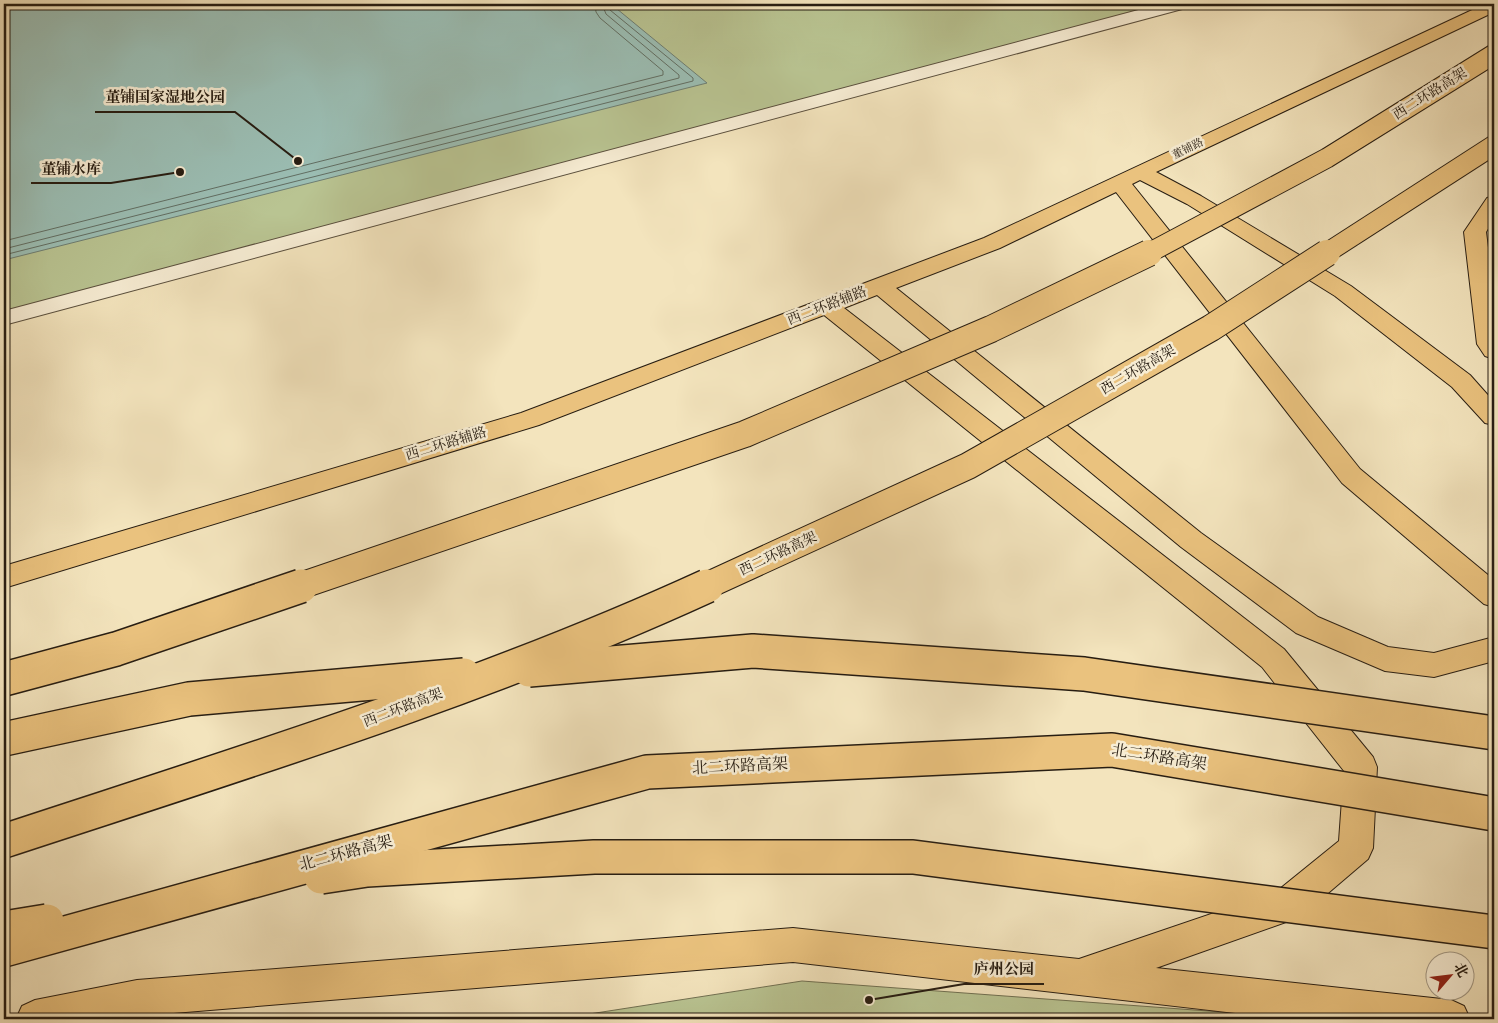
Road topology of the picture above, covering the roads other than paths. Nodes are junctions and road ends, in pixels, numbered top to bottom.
1 (1180, 4) edge
2 (1494, 6) edge
3 (1494, 54) edge
4 (1494, 145) edge
5 (1140, 172) junction
6 (1119, 182) junction
7 (1494, 202) edge
8 (880, 286) junction
9 (827, 306) junction
10 (4, 318) edge
11 (1494, 351) edge
12 (1494, 417) edge
13 (4, 577) edge
14 (1494, 596) edge
15 (1494, 649) edge
16 (4, 679) edge
17 (1494, 733) edge
18 (4, 739) edge
19 (1494, 814) edge
20 (4, 841) edge
21 (4, 928) edge
22 (1494, 932) edge
23 (4, 950) edge
24 (1078, 977) junction
25 (35, 1019) edge
26 (1451, 1019) edge

1 - 10 street
2 - 5 highway, 董铺路
3 - 16 highway, 西二环路高架, bridge
4 - 20 highway, 西二环路高架, bridge
5 - 6 highway, 董铺路
5 - 12 highway
6 - 8 highway, 董铺路
6 - 14 highway
7 - 11 highway
8 - 9 highway, 西二环路辅路
8 - 15 highway
9 - 13 highway, 西二环路辅路
9 - 24 highway
17 - 18 highway, bridge
19 - 23 highway, 北二环路高架, bridge
21 - 22 highway, bridge
24 - 25 highway
24 - 26 highway

